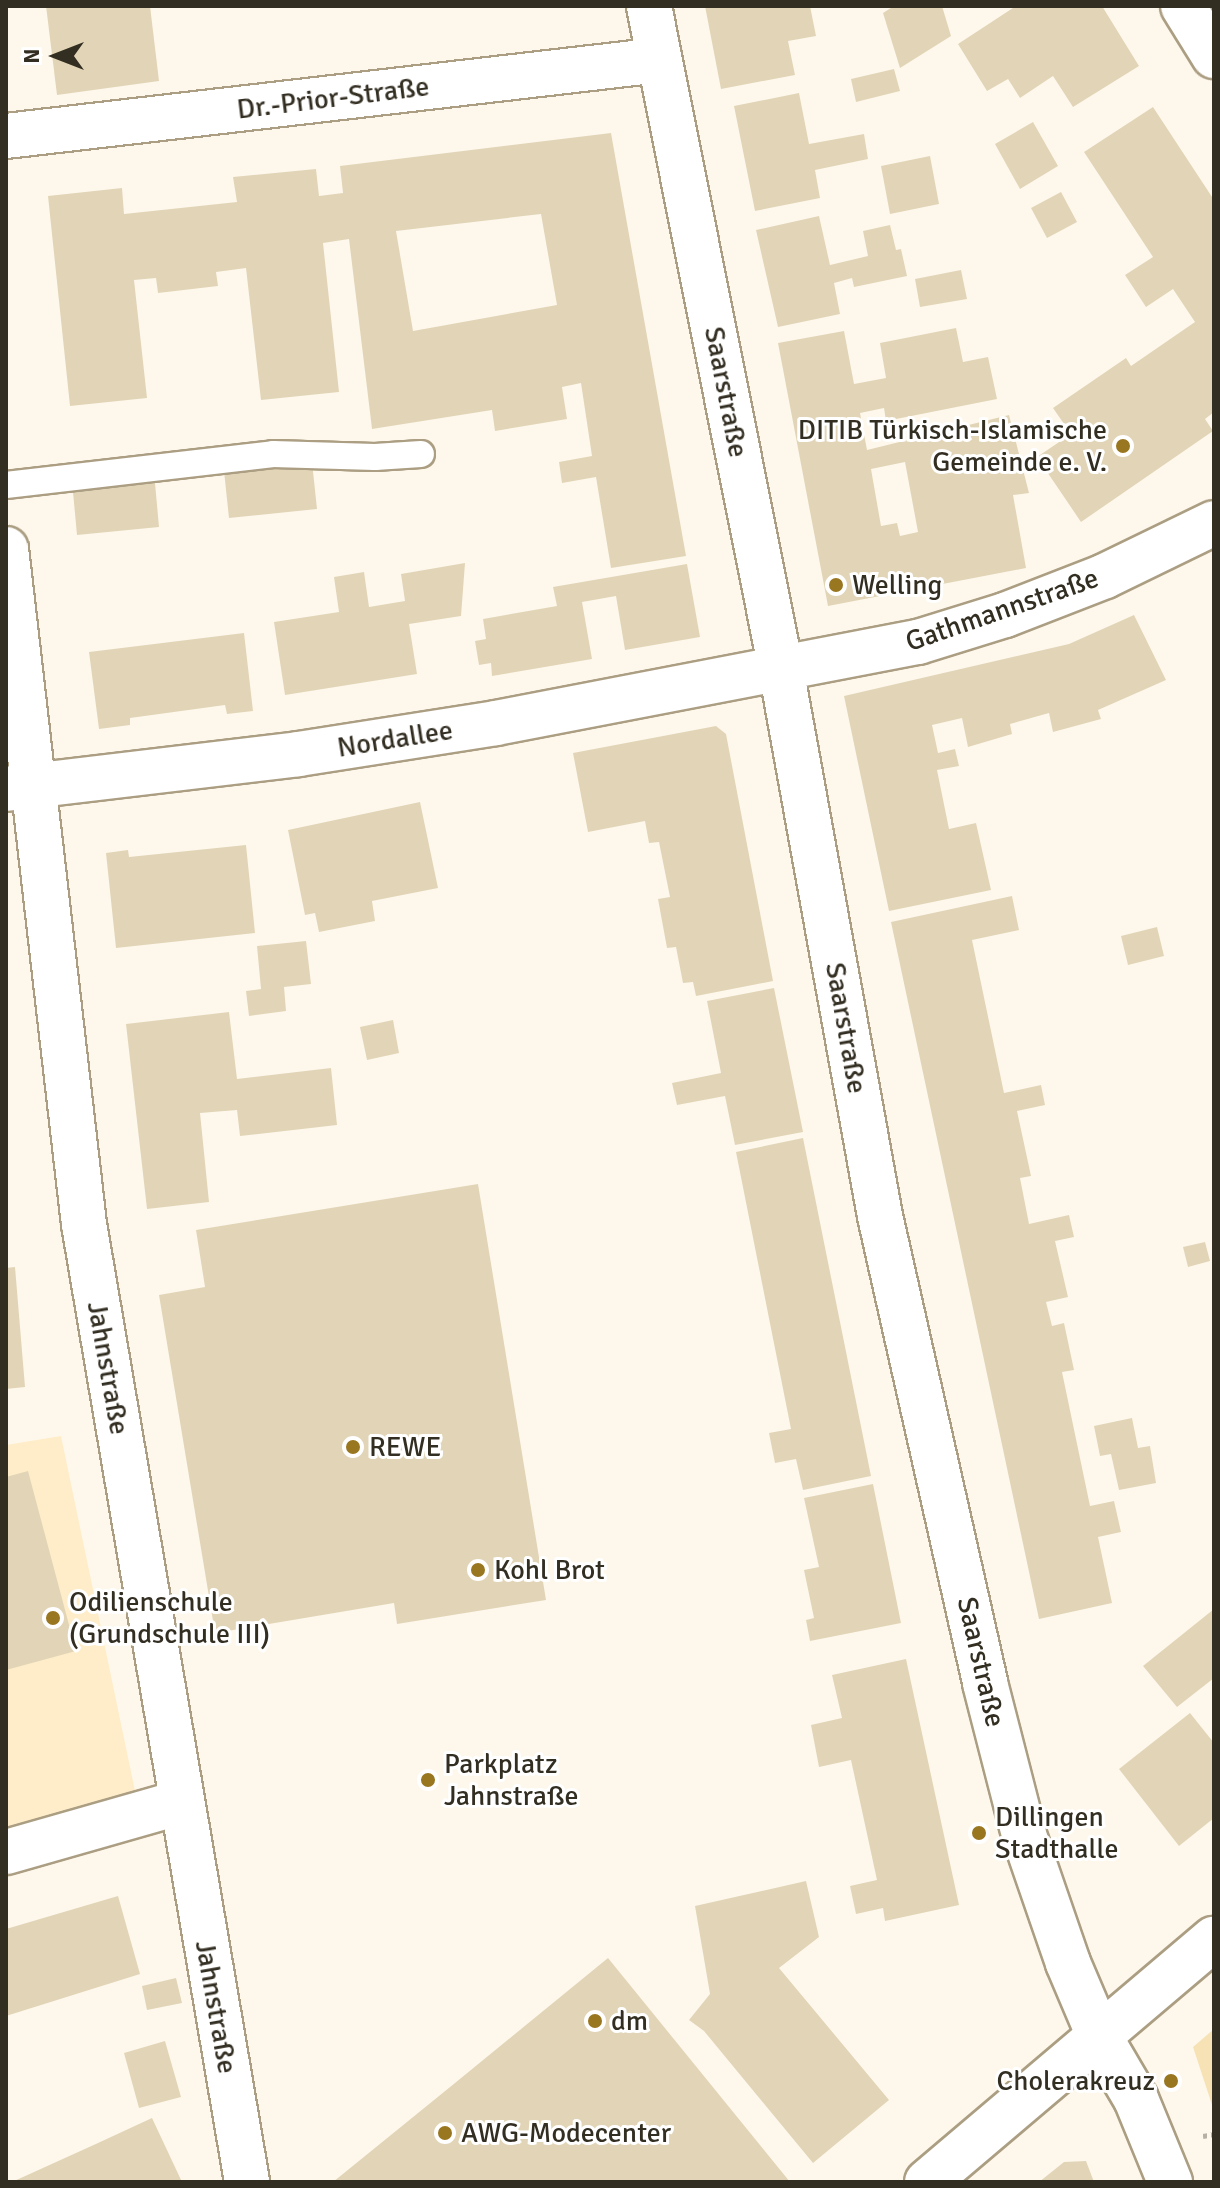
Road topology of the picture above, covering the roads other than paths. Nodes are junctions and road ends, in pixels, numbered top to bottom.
1 (649, 6) edge
2 (660, 60) junction
3 (6, 136) edge
4 (421, 454) dead end
5 (6, 485) edge
6 (1214, 523) edge
7 (6, 549) edge
8 (781, 669) junction
9 (18, 787) edge
10 (181, 1802) junction
11 (6, 1852) edge
12 (1214, 1939) edge
13 (1099, 2036) junction
14 (247, 2182) edge
15 (927, 2182) edge
16 (1170, 2182) edge

1 - 2 street, Saarstraße
2 - 3 street, Dr.-Prior-Straße
2 - 8 street, Saarstraße
4 - 5 lane
6 - 8 street, Gathmannstraße
7 - 9 street, Jahnstraße
8 - 9 street, Nordallee
8 - 13 street, Saarstraße
9 - 10 street, Jahnstraße
10 - 11 street
10 - 14 street, Jahnstraße
12 - 13 street
13 - 15 street
13 - 16 street, Saarstraße

